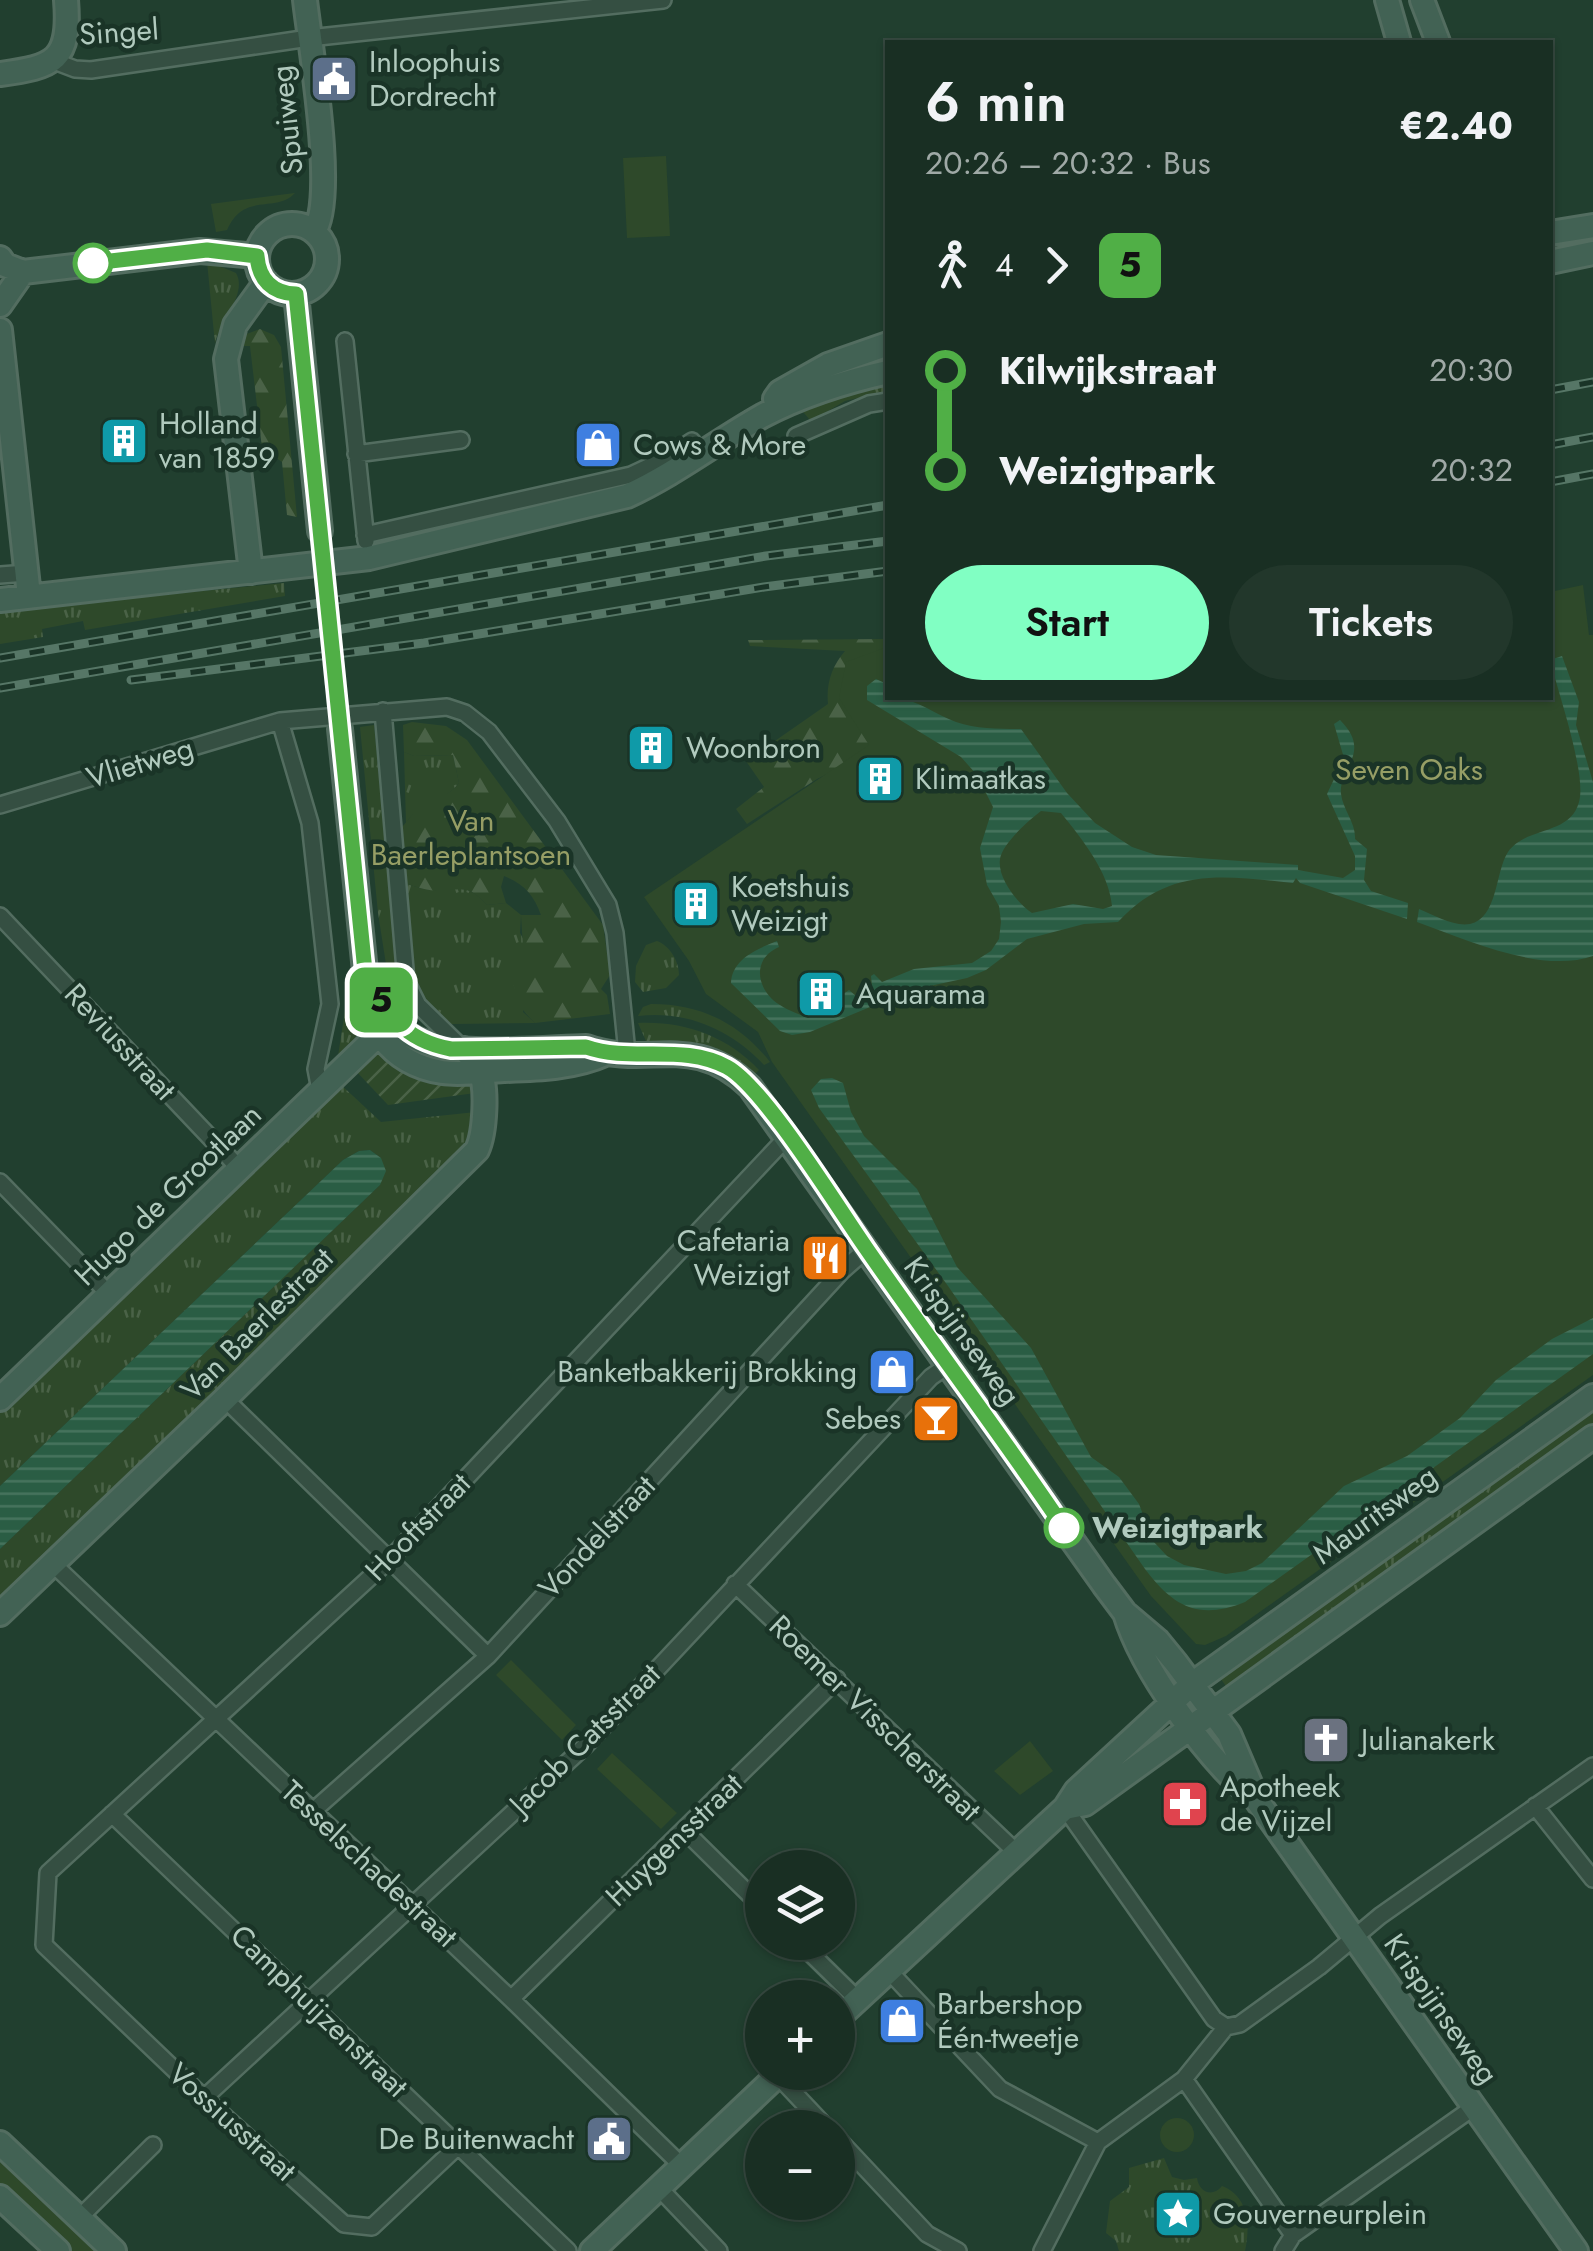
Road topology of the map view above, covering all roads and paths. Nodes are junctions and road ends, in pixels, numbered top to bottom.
1 (66, 0) edge
2 (306, 0) edge
3 (663, 0) edge
4 (1386, 0) edge
5 (1422, 0) edge
6 (309, 38) junction
7 (1398, 40) edge
8 (1437, 40) edge
9 (54, 60) junction
10 (0, 74) edge
11 (314, 231) junction
12 (1593, 253) edge
13 (257, 256) junction
14 (0, 258) edge
15 (1553, 261) edge
16 (23, 272) junction
17 (266, 282) junction
18 (296, 294) junction
19 (0, 305) edge
20 (0, 330) edge
21 (345, 341) dead end
22 (885, 345) edge
23 (885, 373) edge
24 (783, 398) junction
25 (885, 402) edge
26 (4, 403) edge
27 (461, 440) dead end
28 (356, 454) junction
29 (320, 530) tunnel mouth
30 (367, 547) junction
31 (250, 561) junction
32 (0, 575) edge
33 (28, 584) junction
34 (0, 600) edge
35 (383, 711) junction
36 (280, 721) junction
37 (340, 729) tunnel mouth
38 (0, 805) edge
39 (0, 916) edge
40 (365, 971) junction
41 (378, 1035) junction
42 (464, 1049) junction
43 (616, 1053) junction
44 (481, 1071) junction
45 (320, 1090) junction
46 (788, 1136) junction
47 (239, 1168) junction
48 (0, 1182) edge
49 (866, 1249) junction
50 (109, 1294) junction
51 (950, 1364) junction
52 (1593, 1396) edge
53 (0, 1399) edge
54 (225, 1399) junction
55 (1593, 1437) edge
56 (389, 1560) junction
57 (53, 1564) junction
58 (735, 1584) junction
59 (0, 1614) edge
60 (1125, 1614) junction
61 (488, 1656) junction
62 (837, 1679) junction
63 (1192, 1684) junction
64 (1172, 1700) junction
65 (1213, 1712) junction
66 (215, 1718) junction
67 (1192, 1727) junction
68 (1593, 1766) edge
69 (1258, 1802) junction
70 (1535, 1806) junction
71 (1065, 1808) junction
72 (313, 1812) junction
73 (112, 1814) junction
74 (685, 1831) junction
75 (1015, 1852) junction
76 (1593, 1879) edge
77 (745, 1890) edge
78 (46, 1904) joint
79 (412, 1904) junction
80 (1354, 1938) junction
81 (817, 1960) edge
82 (888, 1970) junction
83 (510, 1998) junction
84 (307, 2000) junction
85 (857, 2000) joint
86 (1226, 2027) junction
87 (1184, 2078) junction
88 (762, 2090) edge
89 (793, 2090) edge
90 (204, 2098) junction
91 (1474, 2107) junction
92 (811, 2110) edge
93 (1098, 2142) junction
94 (0, 2143) edge
95 (153, 2144) dead end
96 (459, 2145) junction
97 (855, 2157) edge
98 (682, 2167) junction
99 (660, 2189) junction
100 (0, 2197) edge
101 (79, 2218) junction
102 (1293, 2234) junction
103 (58, 2251) edge
104 (114, 2251) edge
105 (568, 2251) edge
106 (592, 2251) edge
107 (719, 2251) edge
108 (958, 2251) edge
109 (1042, 2251) edge
110 (1284, 2251) edge
111 (1576, 2251) edge

1 - 9 street
2 - 6 street, Spuiweg
3 - 6 street, Singel
4 - 7 street
5 - 8 street
6 - 9 street, Singel
6 - 11 street, Spuiweg
9 - 10 street, Singel
11 - 13 street
11 - 18 street
12 - 15 street
13 - 16 street
13 - 17 street
14 - 16 street
16 - 19 street
17 - 18 street
17 - 31 street
18 - 29 street
20 - 26 street
21 - 28 street
22 - 24 street
23 - 24 street
24 - 25 street
24 - 30 street
26 - 33 street
27 - 28 street
28 - 30 street
30 - 31 street
31 - 33 street
32 - 33 street
33 - 34 street
35 - 36 street
35 - 42 street
35 - 43 street
36 - 38 street, Vlietweg
36 - 45 street
37 - 40 street
39 - 47 street, Reviusstraat
40 - 41 street
40 - 42 street
41 - 44 street
41 - 45 street, Hugo de Grootlaan
42 - 43 street
42 - 44 street
43 - 44 street
43 - 46 street, Krispijnseweg
44 - 54 street, Van Baerlestraat
45 - 47 street, Hugo de Grootlaan
46 - 49 street, Krispijnseweg
46 - 56 street, Hooftstraat
47 - 50 street, Hugo de Grootlaan
48 - 50 street
49 - 51 street, Krispijnseweg
49 - 61 street, Vondelstraat
50 - 53 street, Hugo de Grootlaan
51 - 58 street, Jacob Catsstraat
51 - 60 street, Krispijnseweg
52 - 63 street, Mauritsweg
54 - 56 street
54 - 57 street, Van Baerlestraat
55 - 65 street
56 - 61 street
56 - 66 street, Hooftstraat
57 - 59 street, Van Baerlestraat
57 - 66 street, Tesselschadestraat
58 - 62 street, Roemer Visscherstraat
58 - 79 street, Jacob Catsstraat
60 - 63 street, Krispijnseweg
60 - 64 street, Krispijnseweg
61 - 72 street, Vondelstraat
62 - 74 street, Huygensstraat
62 - 75 street, Roemer Visscherstraat
63 - 64 street, Mauritsweg
63 - 65 street, Krispijnseweg
64 - 67 street, Krispijnseweg
64 - 71 street, Mauritsweg
65 - 67 street
65 - 69 street, Krispijnseweg
66 - 72 street, Tesselschadestraat
66 - 73 street, Hooftstraat
67 - 69 street, Krispijnseweg
67 - 71 street
68 - 70 street
69 - 80 street, Krispijnseweg
70 - 76 street
70 - 80 street
71 - 75 street
71 - 86 street
72 - 79 street, Tesselschadestraat
73 - 78 street, Hooftstraat
73 - 84 street, Camphuijzenstraat
74 - 77 street
74 - 83 street, Huygensstraat
75 - 82 street
78 - 90 street, Vossiusstraat
79 - 83 street, Tesselschadestraat
79 - 84 street, Jacob Catsstraat
80 - 86 street
80 - 91 street, Krispijnseweg
81 - 85 street
82 - 85 street
82 - 93 street
83 - 98 street, Tesselschadestraat
84 - 90 street, Jacob Catsstraat
84 - 96 street, Camphuijzenstraat
86 - 87 street
87 - 93 street
87 - 102 street
88 - 98 street
89 - 92 street
90 - 96 street, Vossiusstraat
91 - 102 street
91 - 111 street, Krispijnseweg
93 - 109 street
94 - 101 street
95 - 101 street
96 - 105 street, Camphuijzenstraat
97 - 108 street
98 - 99 street
99 - 106 street
99 - 107 street
100 - 103 street
101 - 104 street
102 - 110 street

